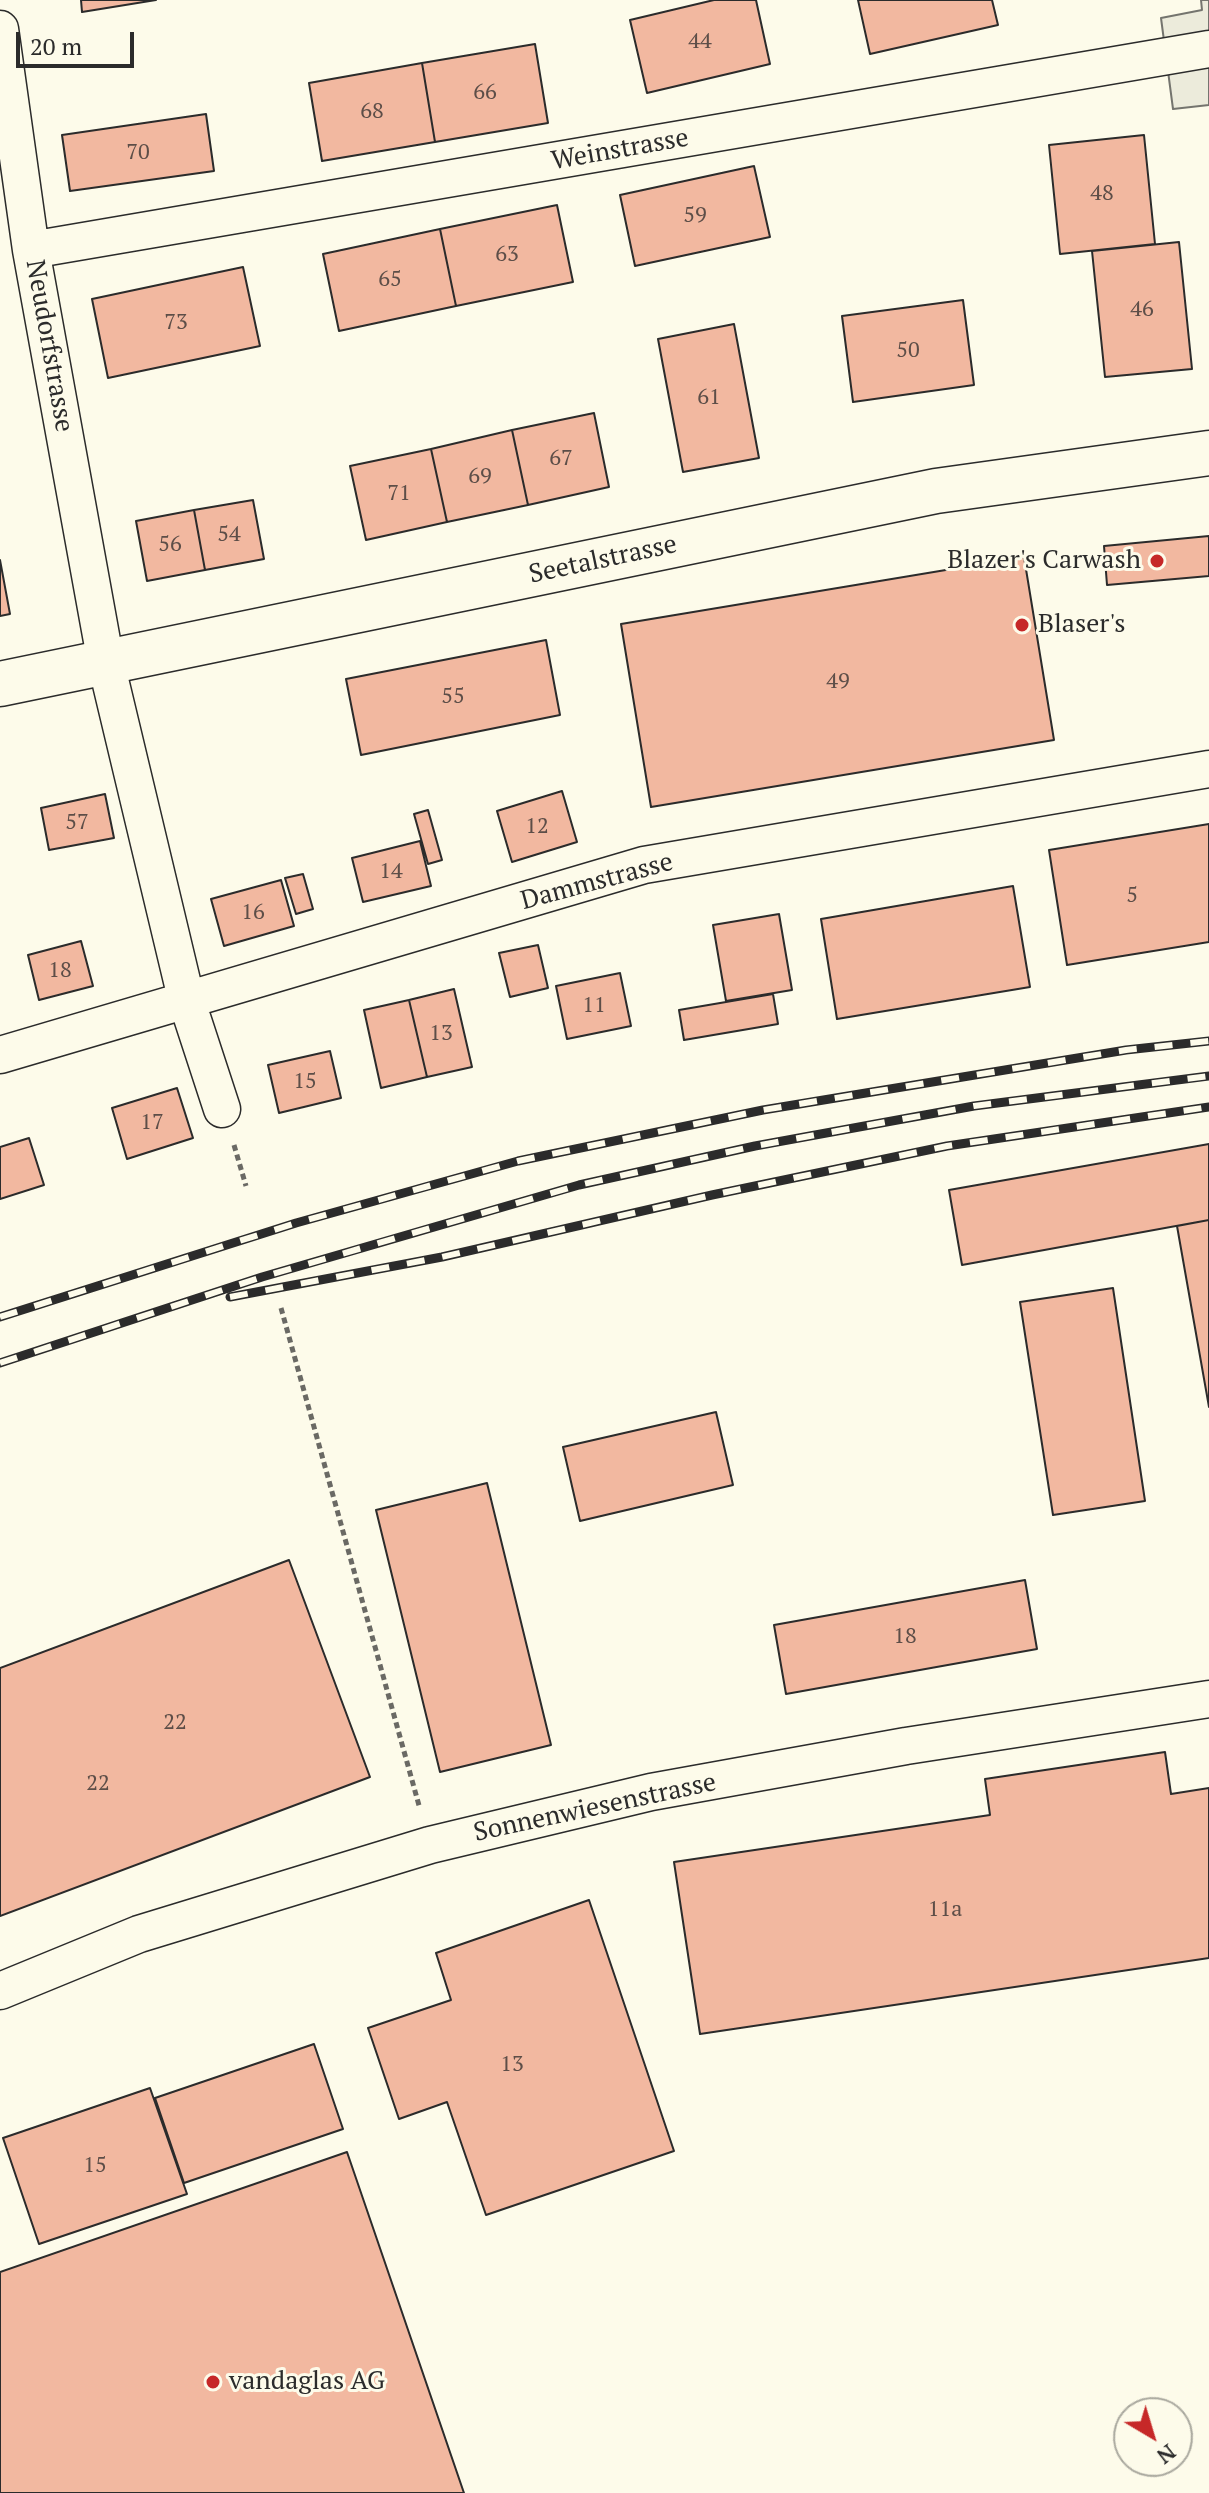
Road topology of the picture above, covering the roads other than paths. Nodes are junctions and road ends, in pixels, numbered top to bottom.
1 (0, 29) edge
2 (1209, 49) edge
3 (31, 250) junction
4 (1209, 453) edge
5 (106, 663) junction
6 (0, 684) edge
7 (1209, 769) edge
8 (187, 1002) junction
9 (0, 1055) edge
10 (222, 1109) dead end
11 (1209, 1699) edge
12 (0, 1991) edge

1 - 3 street, Neudorfstrasse
2 - 3 street, Weinstrasse
3 - 5 street, Neudorfstrasse
4 - 5 main road, Seetalstrasse
5 - 6 main road, Seetalstrasse
5 - 8 street, Neudorfstrasse
7 - 8 street, Dammstrasse
8 - 9 street, Dammstrasse
8 - 10 street, Neudorfstrasse
11 - 12 street, Sonnenwiesenstrasse

